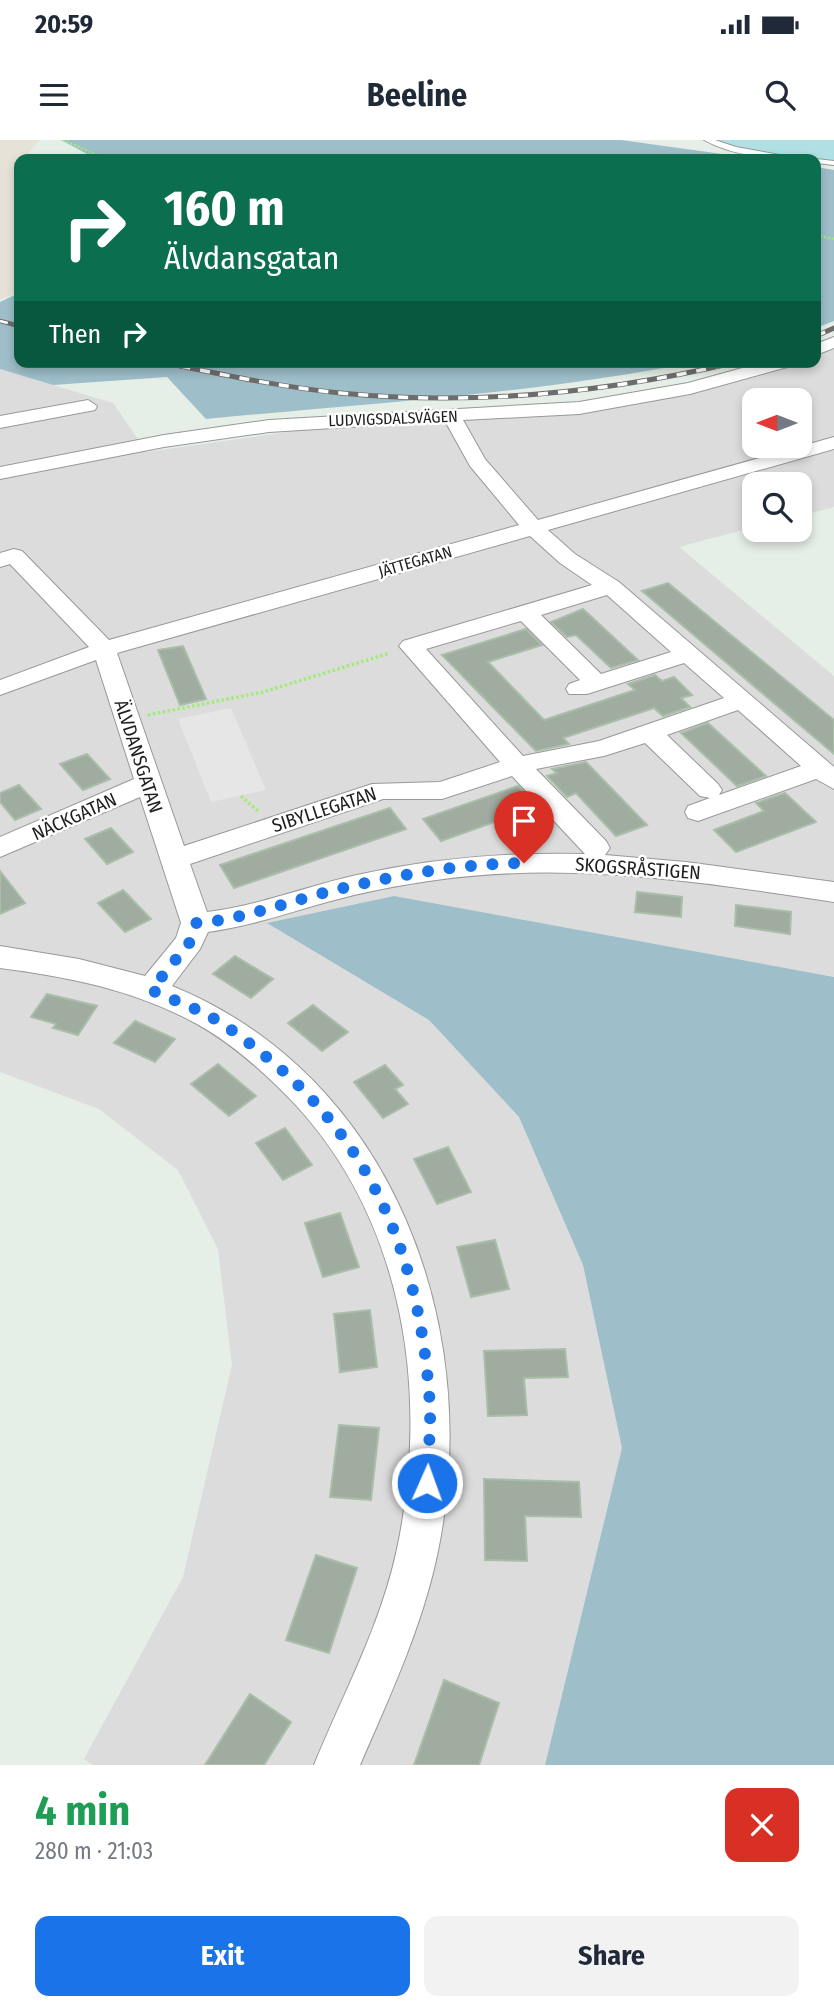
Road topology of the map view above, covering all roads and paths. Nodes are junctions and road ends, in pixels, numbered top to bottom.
1 (63, 140) edge
2 (708, 140) edge
3 (95, 154) edge
4 (766, 154) edge
5 (766, 368) edge
6 (88, 406) dead end
7 (452, 416) junction
8 (0, 422) edge
9 (834, 443) edge
10 (0, 473) edge
11 (535, 527) junction
12 (0, 560) edge
13 (611, 587) junction
14 (526, 613) junction
15 (411, 646) junction
16 (104, 649) junction
17 (688, 654) junction
18 (0, 688) edge
19 (741, 701) junction
20 (127, 719) junction
21 (650, 733) junction
22 (517, 765) junction
23 (827, 775) edge
24 (148, 783) junction
25 (0, 848) edge
26 (596, 848) dead end
27 (174, 859) junction
28 (834, 892) edge
29 (196, 923) junction
30 (0, 957) edge
31 (151, 990) junction
32 (337, 1765) edge

1 - 3 path
2 - 4 lane
5 - 7 street, LUDVIGSDALSVÄGEN
6 - 8 street
7 - 10 street, LUDVIGSDALSVÄGEN
7 - 11 street
9 - 11 street, JÄTTEGATAN
11 - 13 street
11 - 16 street, JÄTTEGATAN
12 - 16 street, ÄLVDANSGATAN
13 - 14 street
13 - 17 street
14 - 15 street
14 - 17 street
15 - 20 path
15 - 22 street
16 - 18 street, JÄTTEGATAN
16 - 20 street, ÄLVDANSGATAN
17 - 19 street
19 - 21 street, SIBYLLEGATAN
19 - 23 street
20 - 24 street, ÄLVDANSGATAN
21 - 22 street, SIBYLLEGATAN
21 - 23 street
22 - 26 street
22 - 27 street, SIBYLLEGATAN
24 - 25 street, NÄCKGATAN
24 - 27 street, ÄLVDANSGATAN
27 - 29 street, ÄLVDANSGATAN
28 - 29 street, SKOGSRÅSTIGEN
29 - 31 street
30 - 31 street
31 - 32 street

